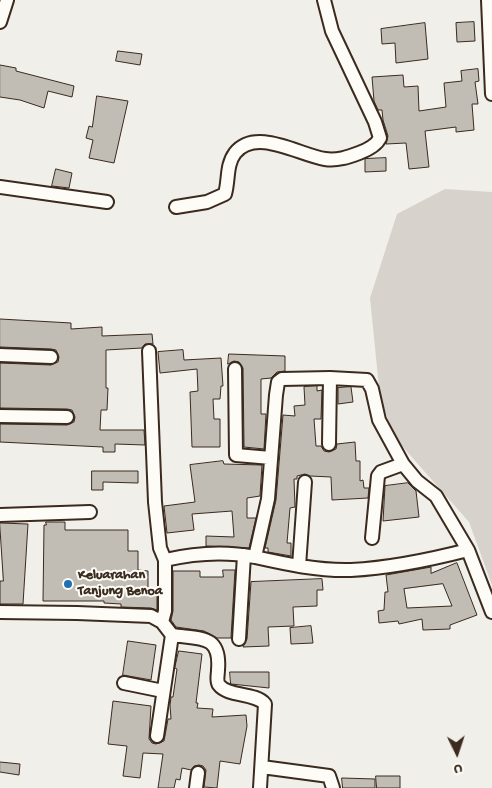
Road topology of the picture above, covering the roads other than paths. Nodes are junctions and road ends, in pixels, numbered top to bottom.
1 (7, 0) edge
2 (324, 0) edge
3 (489, 2) edge
4 (0, 22) edge
5 (492, 75) edge
6 (492, 94) edge
7 (0, 187) edge
8 (107, 202) dead end
9 (176, 208) dead end
10 (149, 351) dead end
11 (0, 355) edge
12 (52, 357) dead end
13 (235, 369) dead end
14 (330, 378) junction
15 (0, 416) edge
16 (67, 417) dead end
17 (329, 444) dead end
18 (271, 458) junction
19 (402, 464) junction
20 (304, 482) dead end
21 (90, 512) dead end
22 (0, 515) edge
23 (372, 538) dead end
24 (468, 550) junction
25 (250, 556) junction
26 (165, 560) junction
27 (299, 566) junction
28 (0, 612) edge
29 (492, 612) edge
30 (162, 622) junction
31 (172, 635) junction
32 (239, 638) dead end
33 (124, 683) dead end
34 (163, 691) junction
35 (157, 736) dead end
36 (262, 767) junction
37 (198, 773) dead end
38 (196, 788) edge
39 (260, 788) edge
40 (333, 788) edge

1 - 4 street
2 - 9 street
3 - 5 street
5 - 6 street
7 - 8 street
10 - 26 street
11 - 12 street
13 - 18 street
14 - 17 street
14 - 18 street
14 - 19 street
15 - 16 street
18 - 25 street
19 - 23 street
19 - 24 street
20 - 27 street
21 - 22 street
24 - 27 street
24 - 29 street
25 - 26 street
25 - 27 street
25 - 32 street
26 - 30 street
28 - 30 street
30 - 31 street
31 - 34 street
31 - 36 street
33 - 34 street
34 - 35 street
36 - 39 street
36 - 40 street
37 - 38 street

